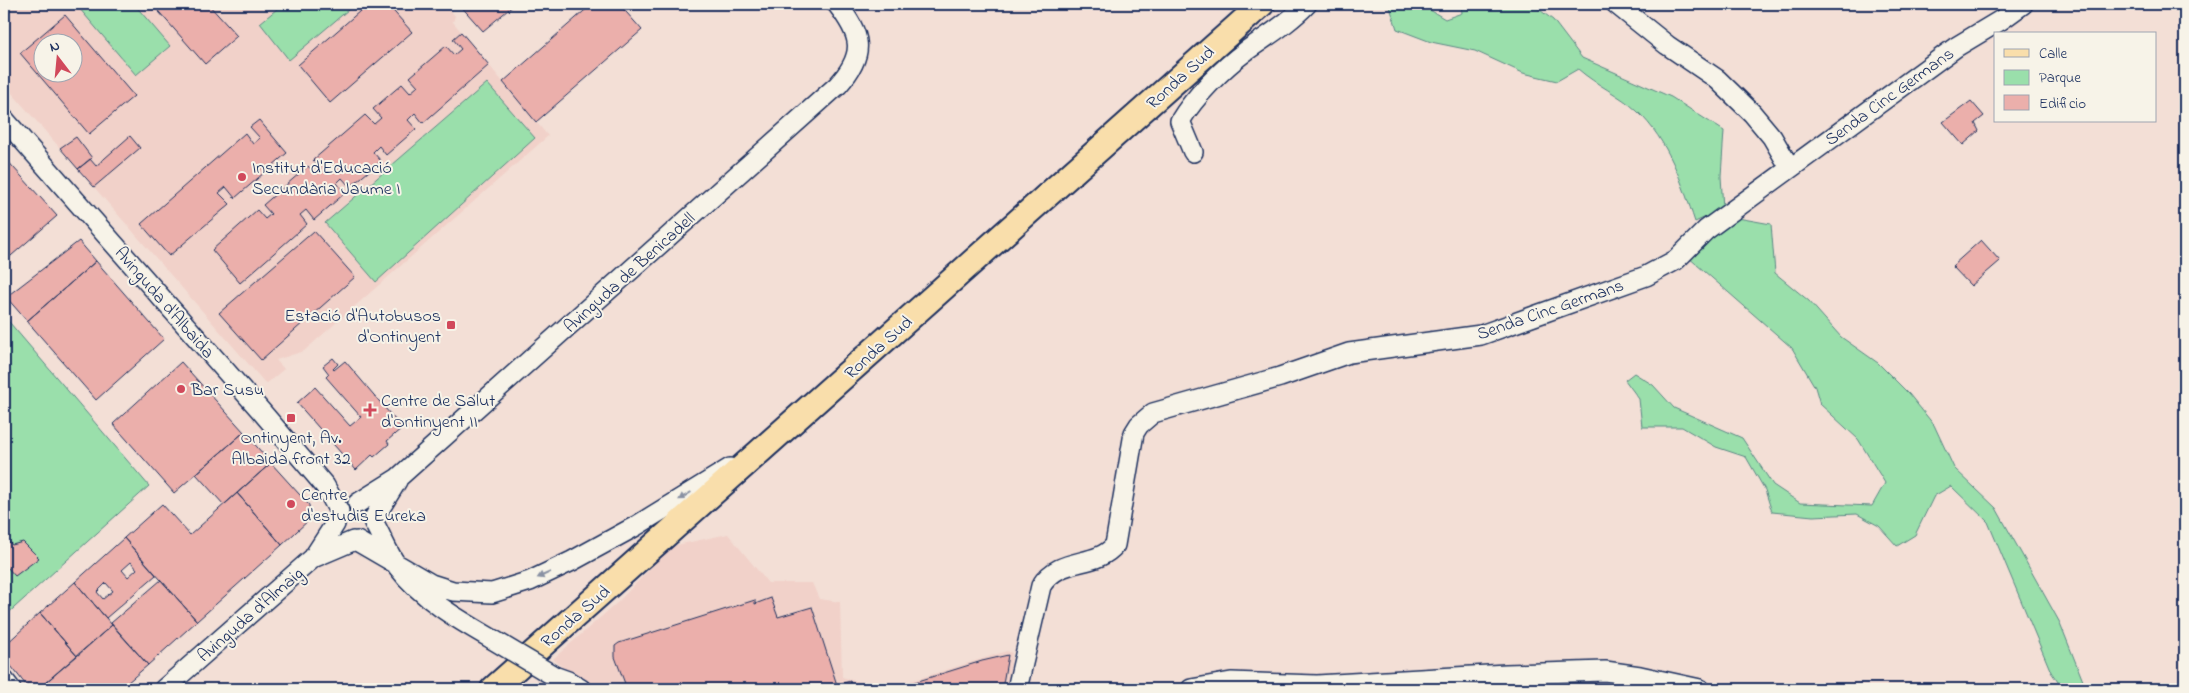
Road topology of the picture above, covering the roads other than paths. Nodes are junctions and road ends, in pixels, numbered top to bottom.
1 (837, 4) edge
2 (1262, 4) edge
3 (1307, 4) edge
4 (1616, 4) edge
5 (2023, 4) edge
6 (4, 119) edge
7 (1193, 152) dead end
8 (1790, 168) junction
9 (771, 442) junction
10 (398, 478) junction
11 (346, 510) junction
12 (374, 521) junction
13 (355, 541) junction
14 (313, 558) junction
15 (397, 566) junction
16 (557, 683) edge
17 (164, 689) edge
18 (493, 689) edge
19 (580, 689) edge
20 (1017, 689) edge
21 (1192, 689) edge
22 (1700, 689) edge

1 - 10 street, Avinguda de Benicadell
2 - 9 main road, Ronda Sud
3 - 7 street
4 - 8 street
5 - 8 street, Senda Cinc Germans
6 - 11 street, Avinguda d'Albaida
8 - 20 street, Senda Cinc Germans
9 -> 15 street
9 - 18 main road, Ronda Sud
10 - 11 street, Avinguda d'Almaig
10 - 12 street
11 - 12 street
11 - 13 street
11 - 14 street, Avinguda d'Almaig
12 - 13 street
12 - 15 street
13 - 14 street, Avinguda d'Almaig
13 - 15 street
14 - 17 street, Avinguda d'Almaig
15 - 16 street, bridge
16 - 19 street
21 - 22 street

